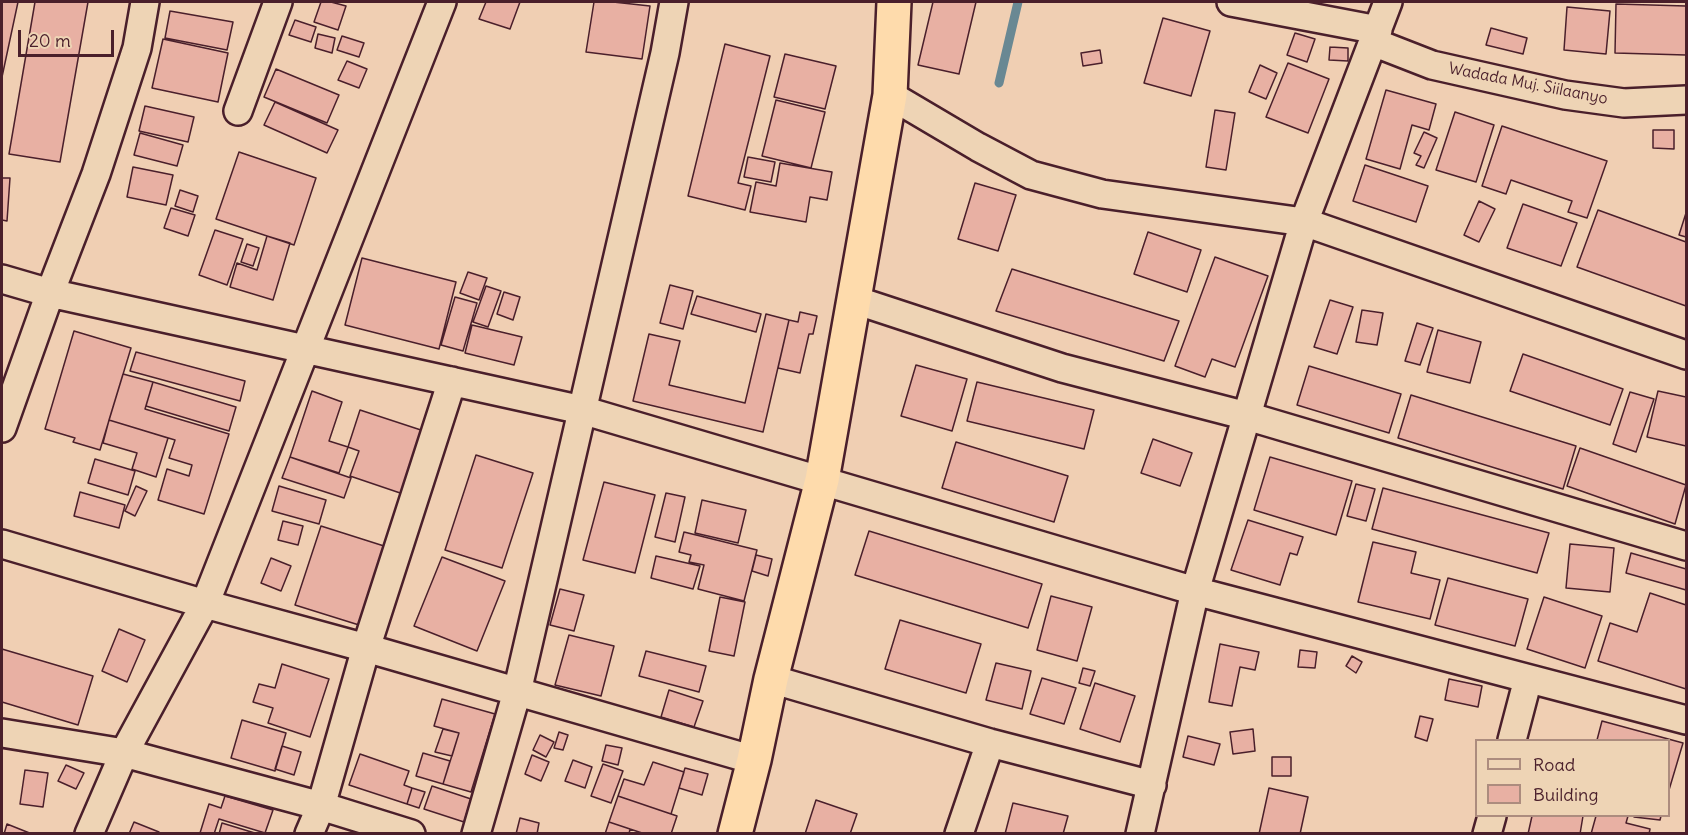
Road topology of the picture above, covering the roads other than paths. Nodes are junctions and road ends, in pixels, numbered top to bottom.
1 (145, 2) edge
2 (278, 2) edge
3 (442, 2) edge
4 (674, 2) edge
5 (894, 2) edge
6 (1231, 2) edge
7 (1388, 2) edge
8 (1376, 36) junction
9 (890, 95) junction
10 (1686, 100) edge
11 (238, 111) dead end
12 (1304, 222) junction
13 (2, 279) edge
14 (50, 293) junction
15 (855, 300) junction
16 (304, 349) junction
17 (1686, 354) edge
18 (452, 381) junction
19 (582, 410) junction
20 (1247, 416) junction
21 (2, 428) edge
22 (822, 480) junction
23 (2, 544) edge
24 (1686, 546) edge
25 (1196, 591) junction
26 (205, 604) junction
27 (366, 648) junction
28 (771, 679) junction
29 (1528, 679) junction
30 (517, 693) junction
31 (1686, 720) edge
32 (2, 733) edge
33 (1513, 739) edge
34 (990, 743) junction
35 (124, 753) junction
36 (754, 760) junction
37 (1152, 785) junction
38 (321, 806) junction
39 (1492, 817) edge
40 (89, 834) edge
41 (309, 834) edge
42 (411, 834) edge
43 (476, 834) edge
44 (735, 834) edge
45 (959, 834) edge
46 (1140, 834) edge
47 (1487, 834) edge

1 - 14 street
2 - 11 street
3 - 16 street
4 - 19 street
5 - 9 highway
6 - 8 street, Wadada Muj. Siilaanyo
7 - 8 street
8 - 10 street, Wadada Muj. Siilaanyo
8 - 12 street
9 - 12 street
9 - 15 highway
12 - 17 street
12 - 20 street
13 - 14 street
14 - 16 street
14 - 21 street
15 - 20 street
15 - 22 highway
16 - 18 street
16 - 26 street
18 - 19 street
18 - 27 street
19 - 22 street
19 - 30 street
20 - 24 street
20 - 25 street
22 - 25 street
22 - 28 highway
23 - 26 street
25 - 29 street
25 - 37 street
26 - 27 street
26 - 35 street
27 - 30 street
27 - 38 street
28 - 34 street
28 - 36 highway
29 - 31 street
29 - 33 street
30 - 36 street
30 - 43 street
32 - 35 street
34 - 37 street
34 - 45 street
35 - 38 street
35 - 40 street
36 - 44 highway
37 - 46 street
38 - 41 street
38 - 42 street
39 - 47 street

